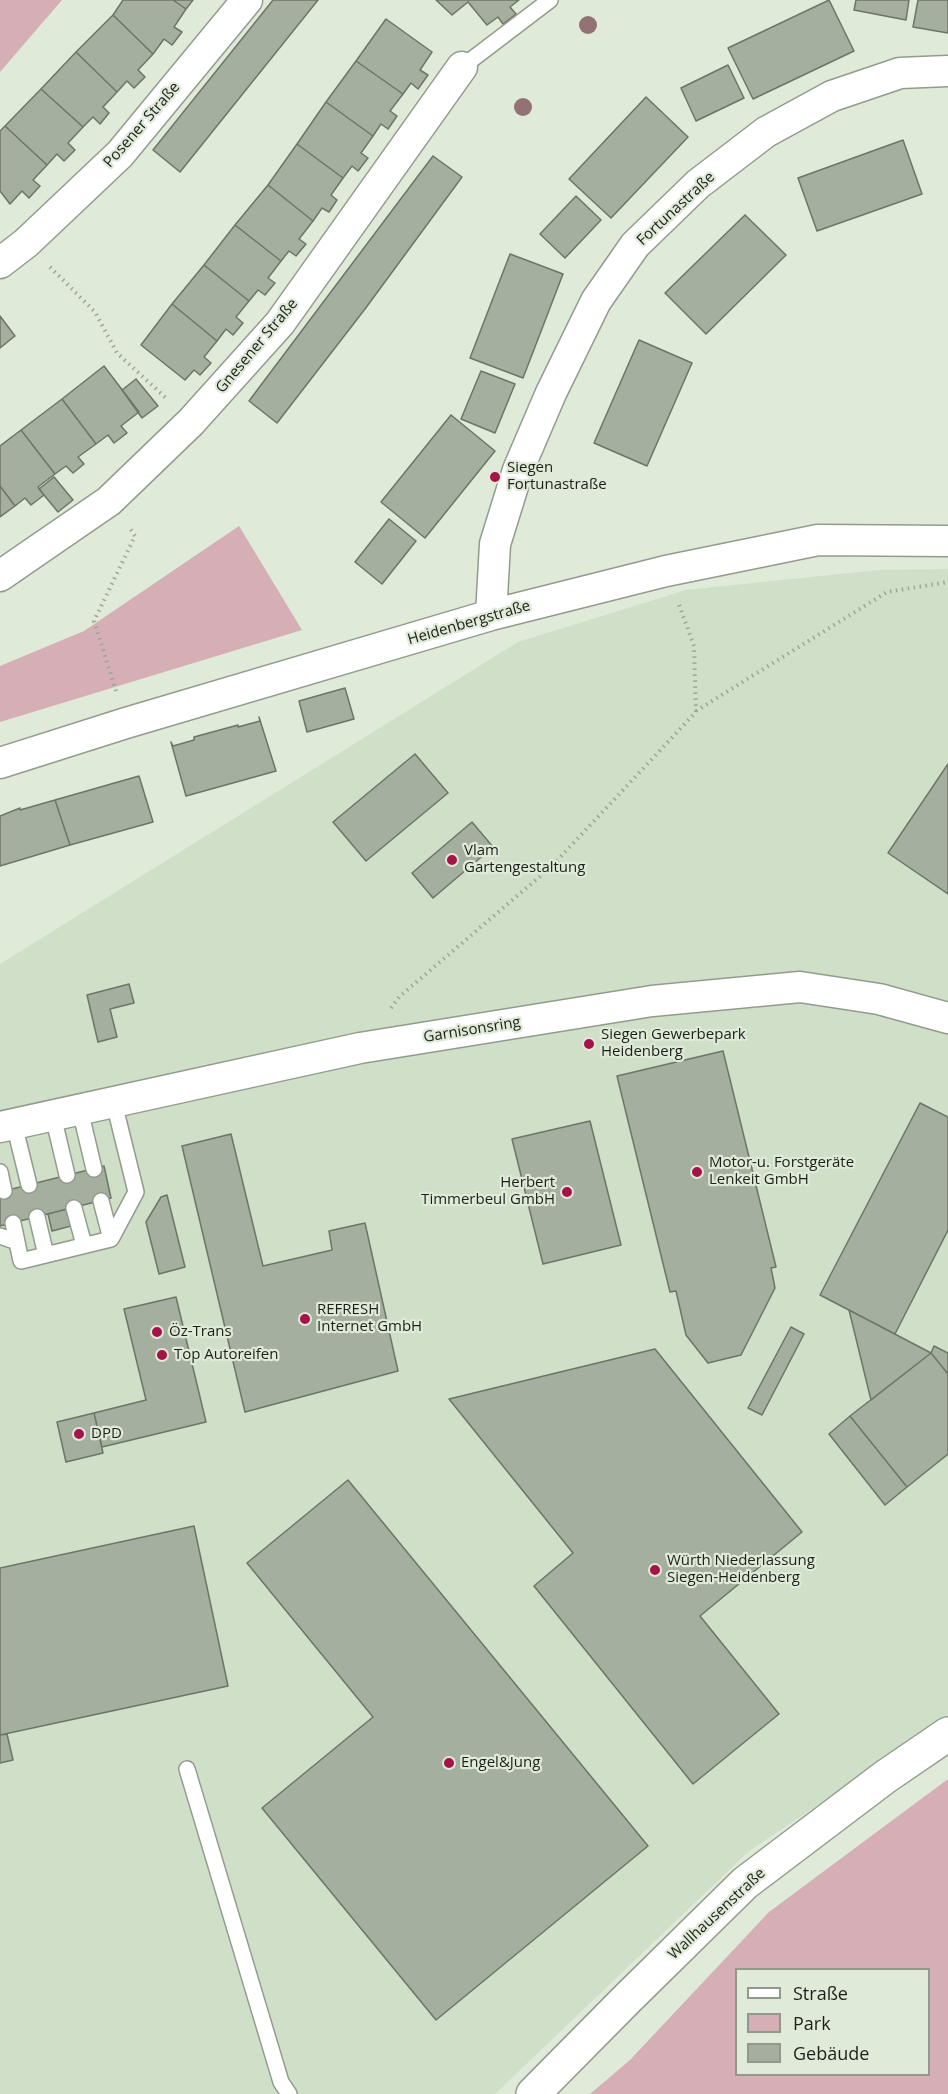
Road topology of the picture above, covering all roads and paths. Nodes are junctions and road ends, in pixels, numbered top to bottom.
1 (246, 0) edge
2 (550, 0) edge
3 (462, 67) joint
4 (948, 71) edge
5 (26, 243) junction
6 (0, 263) edge
7 (191, 422) junction
8 (109, 501) junction
9 (948, 541) edge
10 (666, 571) junction
11 (0, 576) edge
12 (948, 582) edge
13 (491, 615) junction
14 (696, 712) junction
15 (126, 723) junction
16 (0, 763) edge
17 (948, 1018) edge
18 (360, 1048) junction
19 (114, 1103) junction
20 (66, 1113) junction
21 (7, 1126) edge
22 (94, 1169) dead end
23 (0, 1172) edge
24 (67, 1175) dead end
25 (29, 1185) dead end
26 (4, 1191) dead end
27 (102, 1201) dead end
28 (74, 1208) dead end
29 (37, 1217) dead end
30 (13, 1223) dead end
31 (0, 1236) edge
32 (111, 1239) junction
33 (17, 1242) junction
34 (84, 1245) junction
35 (46, 1255) junction
36 (948, 1734) edge
37 (187, 1769) dead end
38 (289, 2094) edge
39 (533, 2094) edge

1 - 5 street, Posener Straße
2 - 3 lane
3 - 7 street, Gnesener Straße
4 - 13 street, Fortunastraße
5 - 6 street, Posener Straße
5 - 7 path
7 - 8 street, Gnesener Straße
8 - 11 street, Gnesener Straße
8 - 15 path
9 - 10 street, Heidenbergstraße
10 - 13 street, Heidenbergstraße
10 - 14 path
12 - 14 path
13 - 15 street, Heidenbergstraße
14 - 18 path
15 - 16 street, Heidenbergstraße
17 - 18 street, Garnisonsring
18 - 19 street, Garnisonsring
19 - 20 street, Garnisonsring
19 - 32 lane
20 - 21 street, Garnisonsring
20 - 22 lane
20 - 24 lane
21 - 25 lane
23 - 26 lane
27 - 32 lane
28 - 34 lane
29 - 35 lane
30 - 33 lane
31 - 33 lane
32 - 34 lane
33 - 35 lane
34 - 35 lane
36 - 39 street, Wallhausenstraße
37 - 38 lane

